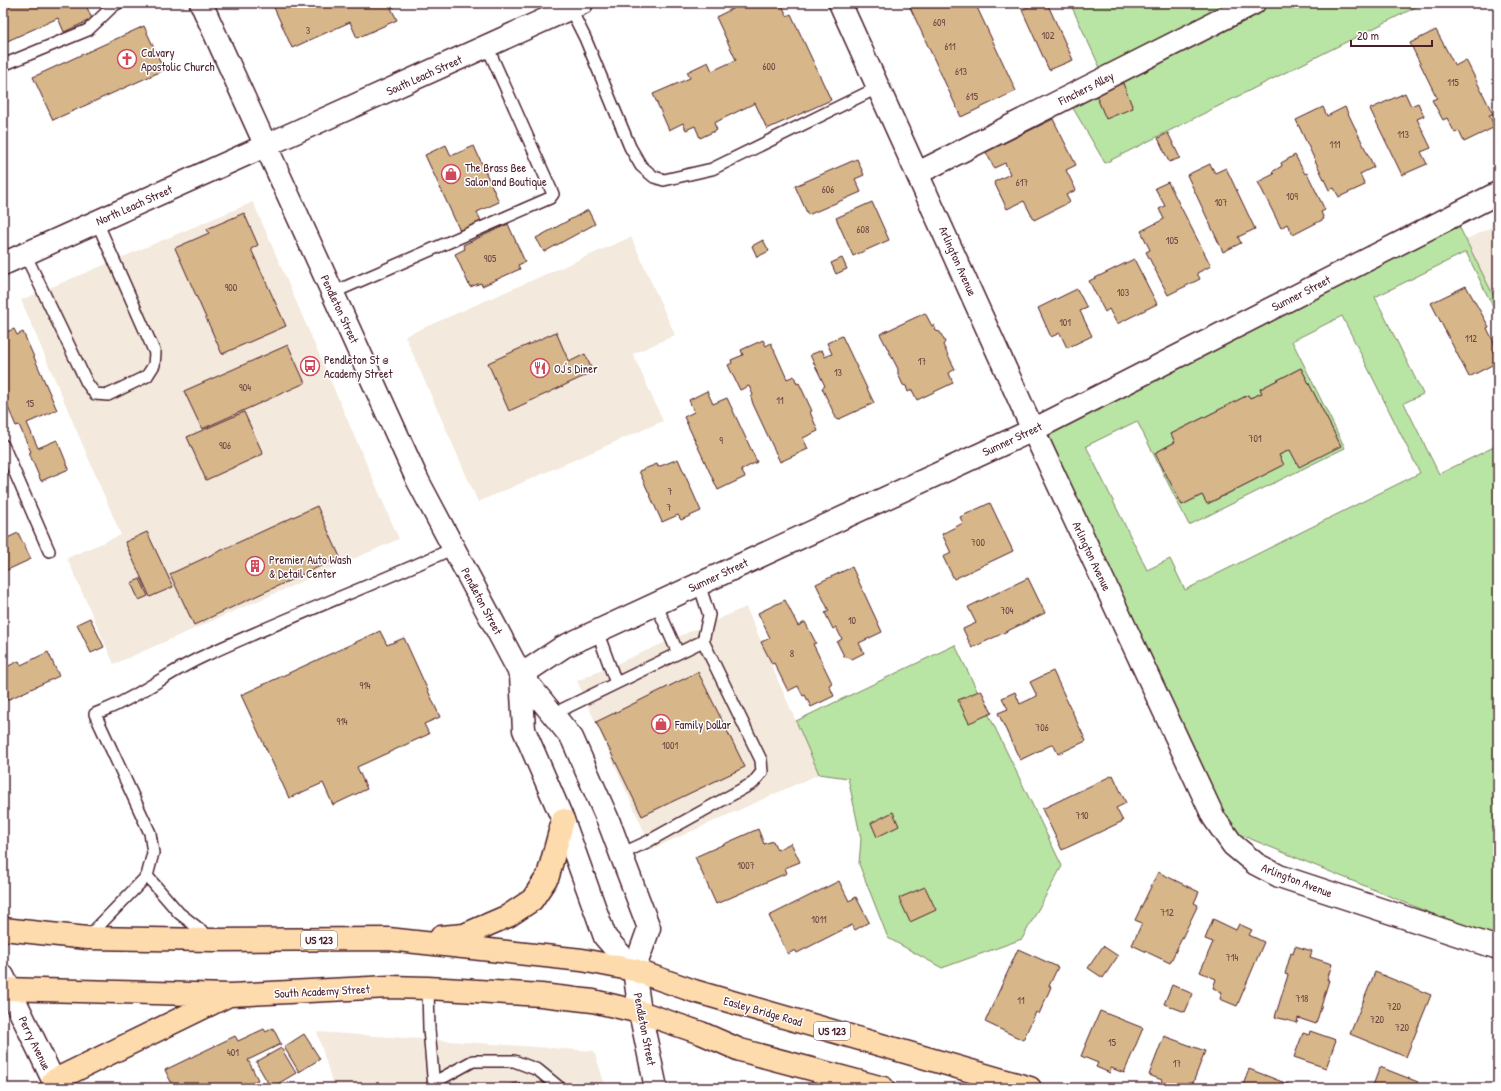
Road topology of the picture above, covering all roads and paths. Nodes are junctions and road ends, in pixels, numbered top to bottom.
1 (118, 3) edge
2 (201, 3) edge
3 (840, 3) edge
4 (1254, 3) edge
5 (576, 6) edge
6 (487, 46) junction
7 (3, 65) edge
8 (879, 87) junction
9 (265, 146) junction
10 (918, 173) junction
11 (1498, 193) edge
12 (97, 222) junction
13 (25, 254) junction
14 (3, 264) edge
15 (332, 293) junction
16 (1033, 430) junction
17 (3, 445) edge
18 (454, 548) junction
19 (49, 551) dead end
20 (699, 584) junction
21 (656, 604) junction
22 (597, 632) junction
23 (703, 641) junction
24 (678, 653) junction
25 (521, 675) junction
26 (616, 683) junction
27 (553, 714) junction
28 (564, 820) junction
29 (621, 854) junction
30 (147, 876) junction
31 (3, 929) edge
32 (87, 938) junction
33 (213, 940) junction
34 (388, 940) junction
35 (1498, 948) edge
36 (634, 970) junction
37 (5, 985) edge
38 (428, 988) junction
39 (230, 995) junction
40 (640, 1012) junction
41 (55, 1085) edge
42 (433, 1086) edge
43 (560, 1088) edge
44 (656, 1088) edge
45 (883, 1088) edge
46 (1030, 1088) edge

1 - 7 lane
2 - 9 street, Pendleton Street
3 - 8 street, Arlington Avenue
4 - 10 street, Finchers Alley
5 - 6 street, South Leach Street
5 - 8 lane
6 - 9 street, South Leach Street
6 - 15 lane
8 - 10 street, Arlington Avenue
9 - 12 street, North Leach Street
9 - 15 street, Pendleton Street
10 - 16 street, Arlington Avenue
11 - 16 street, Sumner Street
12 - 13 street, North Leach Street
12 - 13 lane
13 - 14 street, North Leach Street
15 - 18 street, Pendleton Street
16 - 20 street, Sumner Street
16 - 35 street, Arlington Avenue
17 - 19 lane
18 - 25 street, Pendleton Street
18 - 30 lane
20 - 21 street, Sumner Street
20 - 23 lane
21 - 22 street, Sumner Street
21 - 24 lane
22 - 25 street, Sumner Street
22 - 26 lane
23 - 24 lane
23 - 29 lane
24 - 26 lane
25 - 27 street, Pendleton Street
25 - 28 street, Pendleton Street
26 - 27 lane
27 - 29 street, Pendleton Street
28 - 34 highway
28 - 36 street, Pendleton Street
29 - 36 street, Pendleton Street
30 - 32 lane
30 - 33 lane
31 - 32 highway, US 123
32 - 33 highway, US 123
33 - 34 highway, US 123
34 - 36 highway, US 123
36 - 40 street, Pendleton Street
36 - 46 highway, Easley Bridge Road / US 123
37 - 39 highway, South Academy Street
37 - 41 street, Perry Avenue
38 - 39 highway, South Academy Street
38 - 40 highway, South Academy Street
38 - 42 lane
39 - 41 highway
40 - 44 street, Pendleton Street
40 - 45 highway
42 - 43 lane

